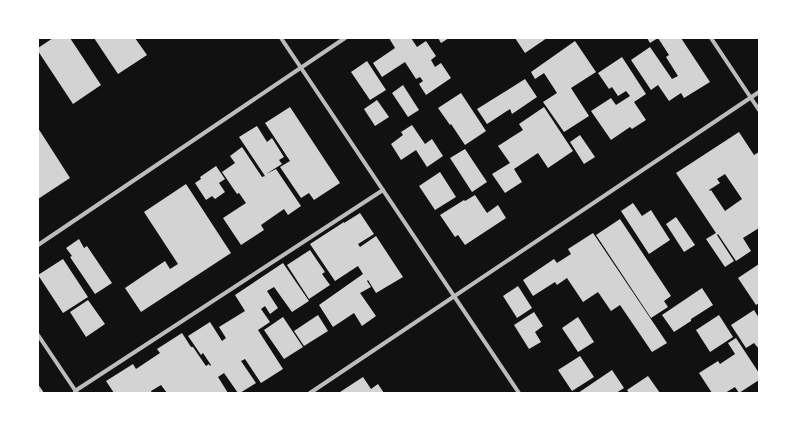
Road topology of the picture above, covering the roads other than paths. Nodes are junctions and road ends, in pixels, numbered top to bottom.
1 (281, 38) edge
2 (345, 38) edge
3 (711, 38) edge
4 (301, 68) junction
5 (759, 92) edge
6 (751, 97) junction
7 (759, 110) edge
8 (383, 190) junction
9 (38, 245) edge
10 (454, 297) junction
11 (38, 335) edge
12 (76, 392) edge
13 (310, 393) edge
14 (519, 393) edge

1 - 4 street
2 - 4 street
3 - 6 street
4 - 8 street
4 - 9 street
5 - 6 street
6 - 7 street
6 - 10 street
8 - 10 street
8 - 12 street
10 - 13 street
10 - 14 street
11 - 12 street

